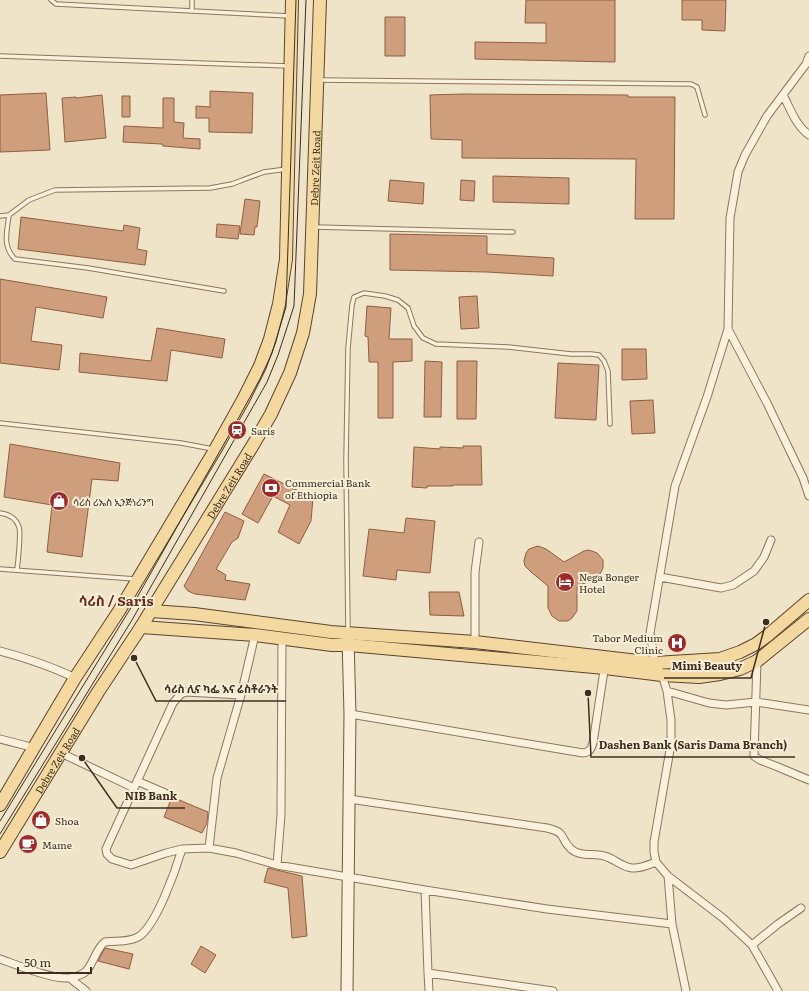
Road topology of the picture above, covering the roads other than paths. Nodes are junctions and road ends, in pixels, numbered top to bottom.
1 (51, 0) edge
2 (85, 0) edge
3 (192, 0) edge
4 (292, 0) edge
5 (320, 0) edge
6 (85, 5) junction
7 (192, 11) junction
8 (292, 16) junction
9 (0, 56) edge
10 (809, 56) edge
11 (291, 66) junction
12 (317, 80) junction
13 (783, 95) junction
14 (705, 115) dead end
15 (809, 135) edge
16 (289, 168) junction
17 (9, 215) junction
18 (0, 216) edge
19 (313, 227) junction
20 (513, 232) dead end
21 (224, 290) dead end
22 (728, 329) junction
23 (0, 423) edge
24 (610, 424) dead end
25 (216, 450) junction
26 (809, 496) edge
27 (0, 513) edge
28 (771, 540) dead end
29 (479, 542) dead end
30 (0, 569) edge
31 (17, 570) junction
32 (660, 578) junction
33 (138, 579) junction
34 (809, 600) edge
35 (151, 611) junction
36 (809, 619) edge
37 (141, 626) junction
38 (255, 636) junction
39 (282, 639) junction
40 (349, 639) junction
41 (475, 642) junction
42 (0, 651) edge
43 (757, 661) junction
44 (605, 663) junction
45 (655, 663) junction
46 (662, 675) junction
47 (75, 678) junction
48 (667, 691) junction
49 (241, 695) junction
50 (756, 702) junction
51 (809, 710) edge
52 (350, 714) junction
53 (0, 739) edge
54 (34, 748) junction
55 (61, 753) junction
56 (809, 780) edge
57 (137, 781) junction
58 (134, 788) junction
59 (165, 793) dead end
60 (349, 799) junction
61 (0, 805) edge
62 (209, 848) junction
63 (182, 849) junction
64 (0, 852) edge
65 (656, 862) junction
66 (277, 865) junction
67 (348, 876) junction
68 (668, 876) junction
69 (425, 890) junction
70 (801, 908) dead end
71 (672, 924) junction
72 (752, 945) junction
73 (0, 959) edge
74 (428, 973) junction
75 (71, 978) junction
76 (515, 989) edge
77 (86, 991) edge
78 (347, 991) edge
79 (429, 991) edge
80 (552, 991) edge
81 (686, 991) edge
82 (778, 991) edge

1 - 6 lane
2 - 6 lane
3 - 7 lane
4 - 8 main road
5 - 12 main road, Debre Zeit Road
6 - 7 lane
7 - 8 lane
8 - 11 main road
9 - 11 lane
10 - 13 street
11 - 16 main road
12 - 14 lane
12 - 19 main road, Debre Zeit Road
13 - 15 street
13 - 22 street
16 - 17 lane
16 - 25 main road
17 - 18 lane
17 - 21 lane
19 - 20 lane
19 - 35 main road, Debre Zeit Road
22 - 26 street
22 - 32 street
23 - 25 lane
24 - 40 lane
25 - 33 main road
27 - 31 lane
28 - 32 street
29 - 41 street
30 - 31 lane
31 - 33 lane
32 - 45 street
33 - 47 main road
34 - 45 main road
35 - 37 main road, Debre Zeit Road
35 - 40 main road
36 - 43 main road
37 - 38 main road
37 - 55 main road, Debre Zeit Road
38 - 39 main road
38 - 49 street
39 - 40 main road
39 - 66 street
40 - 41 main road
40 - 44 main road
40 - 52 street
41 - 44 main road
42 - 47 street
43 - 46 main road
43 - 50 street
44 - 45 main road
44 - 46 main road
44 - 52 street
45 - 46 street
46 - 48 street
47 - 54 main road
48 - 50 street
48 - 65 street
49 - 57 street
49 - 62 street
50 - 51 street
50 - 56 street
52 - 60 street
53 - 54 street
54 - 61 main road
55 - 58 street
55 - 64 main road, Debre Zeit Road
57 - 58 street
57 - 59 street
58 - 63 street
60 - 65 street
60 - 67 street
62 - 63 street
62 - 66 street
63 - 75 street
65 - 68 street
66 - 67 street
67 - 69 street
67 - 78 street
68 - 71 street
68 - 72 street
69 - 71 street
69 - 74 street
70 - 72 street
71 - 81 street
72 - 82 street
73 - 75 street
74 - 76 street
74 - 79 street
75 - 77 street
76 - 80 street

